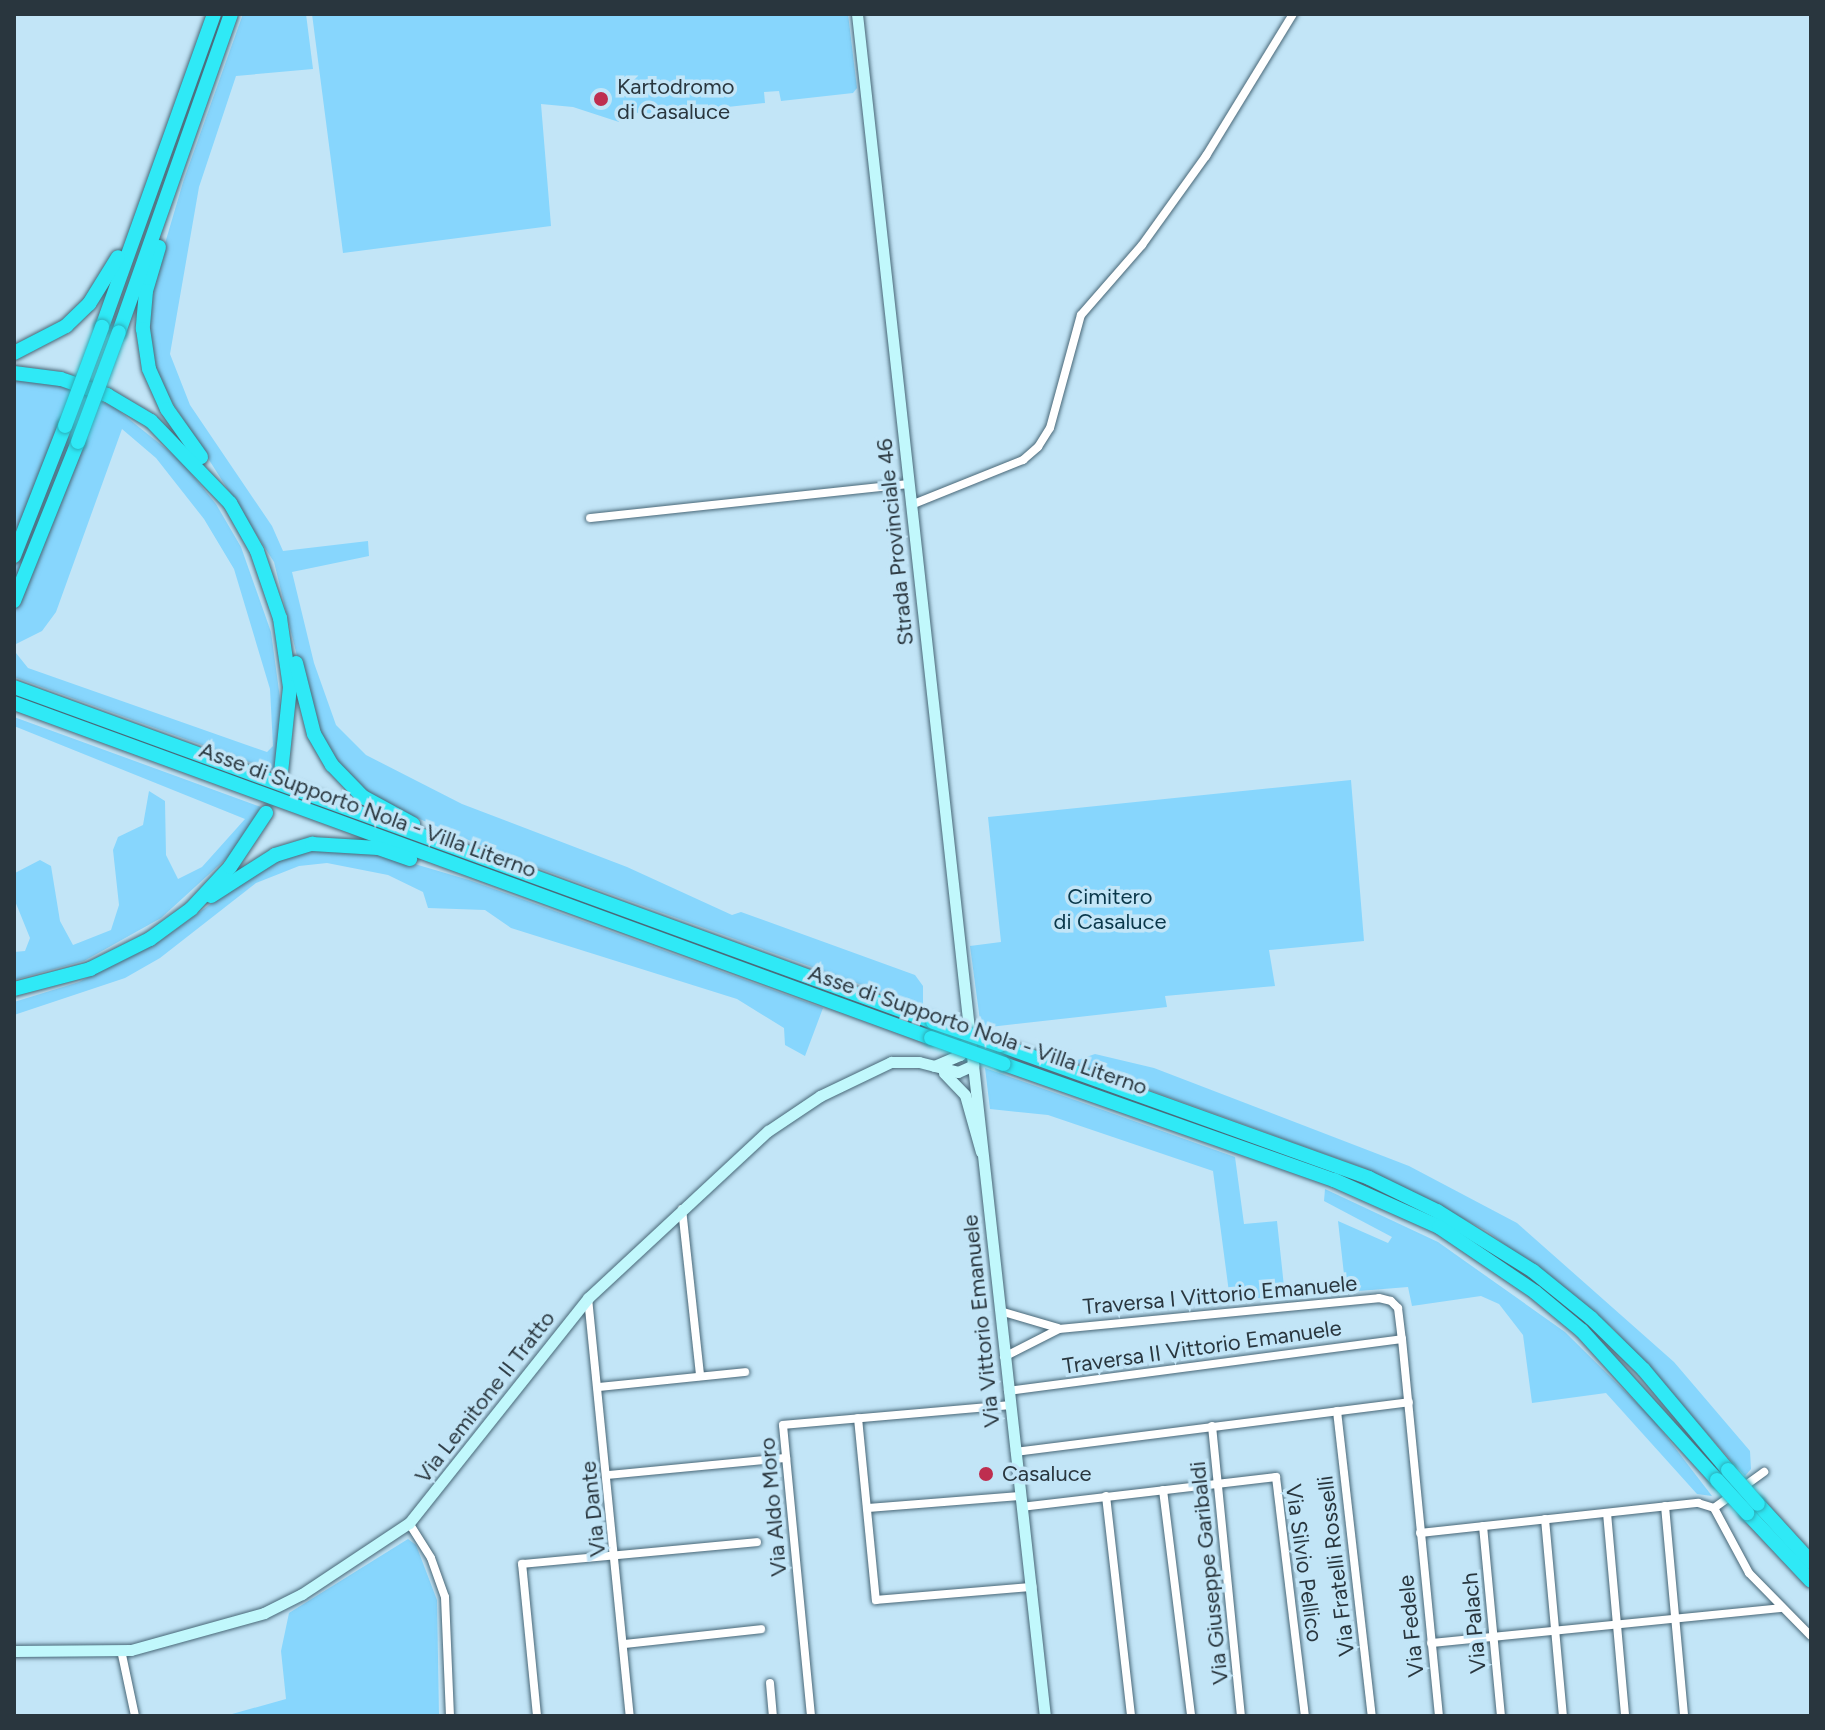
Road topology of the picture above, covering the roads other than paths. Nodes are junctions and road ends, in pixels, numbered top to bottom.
1 (214, 14) edge
2 (231, 14) edge
3 (857, 14) edge
4 (1293, 14) edge
5 (161, 158) junction
6 (162, 208) junction
7 (14, 353) edge
8 (14, 373) edge
9 (909, 484) junction
10 (220, 489) junction
11 (911, 505) junction
12 (590, 518) dead end
13 (14, 556) edge
14 (14, 601) edge
15 (280, 618) junction
16 (14, 687) edge
17 (14, 703) edge
18 (281, 772) dead end
19 (266, 813) dead end
20 (437, 839) junction
21 (455, 865) junction
22 (191, 909) junction
23 (52, 982) junction
24 (14, 989) edge
25 (14, 999) edge
26 (969, 1022) junction
27 (974, 1065) junction
28 (934, 1066) junction
29 (984, 1154) junction
30 (682, 1208) junction
31 (588, 1298) junction
32 (1000, 1311) junction
33 (1059, 1329) junction
34 (1402, 1339) junction
35 (1004, 1357) junction
36 (745, 1372) dead end
37 (700, 1376) junction
38 (598, 1387) junction
39 (1008, 1391) junction
40 (1409, 1402) junction
41 (1010, 1405) junction
42 (1337, 1411) junction
43 (858, 1418) junction
44 (1212, 1426) junction
45 (1015, 1452) junction
46 (786, 1458) junction
47 (1764, 1472) dead end
48 (608, 1475) junction
49 (1722, 1475) junction
50 (1219, 1483) junction
51 (1163, 1490) junction
52 (1106, 1496) junction
53 (1021, 1501) junction
54 (1665, 1506) junction
55 (868, 1508) junction
56 (1714, 1508) junction
57 (1753, 1509) junction
58 (1607, 1513) junction
59 (1545, 1519) junction
60 (409, 1523) junction
61 (1483, 1526) junction
62 (1420, 1533) junction
63 (757, 1542) dead end
64 (616, 1555) junction
65 (1811, 1562) edge
66 (1811, 1581) edge
67 (1032, 1587) junction
68 (1781, 1608) junction
69 (1676, 1618) junction
70 (1617, 1624) junction
71 (761, 1629) dead end
72 (1555, 1630) junction
73 (1811, 1636) edge
74 (1495, 1637) junction
75 (1431, 1643) junction
76 (624, 1644) junction
77 (121, 1650) junction
78 (14, 1651) edge
79 (770, 1683) dead end
80 (135, 1716) edge
81 (450, 1716) edge
82 (537, 1716) edge
83 (630, 1716) edge
84 (773, 1716) edge
85 (811, 1716) edge
86 (1045, 1716) edge
87 (1131, 1716) edge
88 (1191, 1716) edge
89 (1241, 1716) edge
90 (1305, 1716) edge
91 (1372, 1716) edge
92 (1439, 1716) edge
93 (1501, 1716) edge
94 (1563, 1716) edge
95 (1625, 1716) edge
96 (1684, 1716) edge

1 - 5 highway
2 - 6 highway
3 - 9 street, Strada Provinciale 46
4 - 11 street
5 - 7 highway
5 - 13 highway, bridge
6 - 10 highway
6 - 14 highway, bridge
8 - 10 highway
9 - 11 street, Strada Provinciale 46
9 - 12 street
10 - 15 highway
11 - 26 street, Strada Provinciale 46
15 - 18 highway
15 - 20 highway
16 - 20 highway, Asse di Supporto Nola - Villa Literno
17 - 21 highway, Asse di Supporto Nola - Villa Literno
19 - 22 highway
20 - 49 highway, Asse di Supporto Nola - Villa Literno, bridge
21 - 22 highway
21 - 49 highway, Asse di Supporto Nola - Villa Literno, bridge
22 - 23 highway
23 - 24 highway
23 - 25 highway
26 - 27 street, Strada Provinciale 46
26 - 28 street
27 - 28 street, Via Lemitone II Tratto
27 - 29 street, Via Vittorio Emanuele
28 - 29 street
28 - 30 street, Via Lemitone II Tratto
29 - 32 street, Via Vittorio Emanuele
30 - 31 street, Via Lemitone II Tratto
30 - 37 street
31 - 38 street, Via Dante
31 - 60 street, Via Lemitone II Tratto
32 - 33 street, Traversa I Vittorio Emanuele
32 - 35 street, Via Vittorio Emanuele
33 - 34 street, Traversa I Vittorio Emanuele
33 - 35 street, Traversa I Vittorio Emanuele
34 - 39 street, Traversa II Vittorio Emanuele
34 - 40 street, Via Fedele
35 - 39 street, Via Vittorio Emanuele
36 - 37 street
37 - 38 street
38 - 48 street, Via Dante
39 - 41 street, Via Vittorio Emanuele
40 - 42 street
40 - 62 street, Via Fedele
41 - 43 street, Via Aldo Moro
41 - 45 street, Via Vittorio Emanuele
42 - 44 street
42 - 91 street, Via Fratelli Rosselli
43 - 46 street, Via Aldo Moro
43 - 55 street
44 - 45 street
44 - 50 street, Via Giuseppe Garibaldi
45 - 53 street, Via Vittorio Emanuele
46 - 48 street
46 - 85 street, Via Aldo Moro
47 - 56 street
48 - 64 street, Via Dante
49 - 57 highway, Asse di Supporto Nola - Villa Literno, bridge
50 - 51 street, Via Silvio Pellico
50 - 89 street, Via Giuseppe Garibaldi
50 - 90 street, Via Silvio Pellico
51 - 52 street, Via Silvio Pellico
51 - 88 street
52 - 53 street, Via Silvio Pellico
52 - 87 street
53 - 55 street, Via Silvio Pellico
53 - 67 street, Via Vittorio Emanuele
54 - 56 street
54 - 58 street
54 - 69 street
55 - 67 street
56 - 68 street
57 - 65 highway, Asse di Supporto Nola - Villa Literno
57 - 66 highway, Asse di Supporto Nola - Villa Literno
58 - 59 street
58 - 70 street
59 - 61 street
59 - 72 street
60 - 77 street, Via Lemitone II Tratto
60 - 81 street
61 - 62 street
61 - 74 street, Via Palach
62 - 75 street, Via Fedele
63 - 64 street
64 - 76 street, Via Dante
64 - 82 street
67 - 86 street, Via Vittorio Emanuele
68 - 69 street
68 - 73 street
69 - 70 street
69 - 96 street
70 - 72 street
70 - 95 street
71 - 76 street
72 - 74 street
72 - 94 street
74 - 75 street
74 - 93 street, Via Palach
75 - 92 street, Via Fedele
76 - 83 street, Via Dante
77 - 78 street, Via Lemitone II Tratto
77 - 80 street
79 - 84 street

